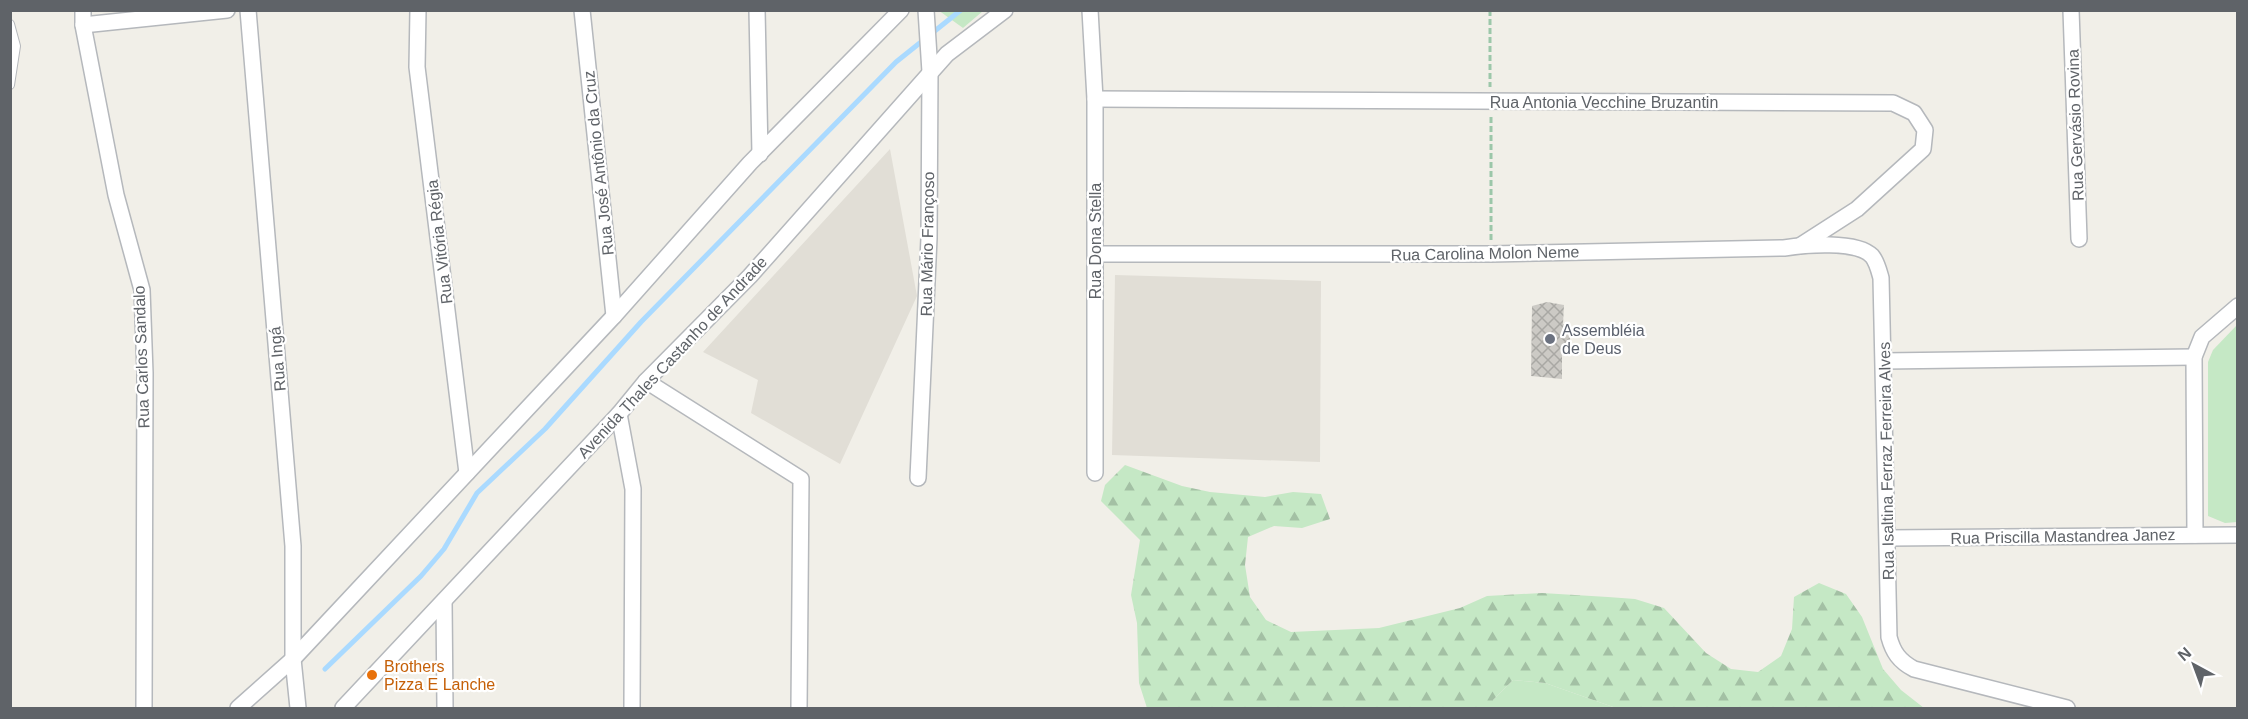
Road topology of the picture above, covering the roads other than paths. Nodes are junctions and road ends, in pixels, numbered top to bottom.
1 (226, 10) edge
2 (248, 10) edge
3 (418, 10) edge
4 (582, 10) edge
5 (757, 10) edge
6 (901, 10) edge
7 (926, 10) edge
8 (1005, 10) edge
9 (1090, 10) edge
10 (2071, 10) edge
11 (83, 18) edge
12 (10, 24) edge
13 (930, 72) junction
14 (10, 85) edge
15 (1095, 99) junction
16 (760, 154) junction
17 (2079, 239) dead end
18 (1801, 245) junction
19 (1096, 254) junction
20 (1873, 256) joint
21 (2238, 306) edge
22 (614, 316) junction
23 (1884, 361) junction
24 (2194, 362) junction
25 (646, 381) junction
26 (619, 414) junction
27 (1095, 472) dead end
28 (467, 473) junction
29 (918, 478) dead end
30 (2195, 535) junction
31 (2238, 535) edge
32 (1888, 538) junction
33 (444, 601) junction
34 (293, 659) junction
35 (144, 708) edge
36 (238, 708) edge
37 (298, 708) edge
38 (342, 708) edge
39 (445, 708) edge
40 (632, 708) edge
41 (799, 708) edge
42 (2067, 708) edge

1 - 11 street
2 - 34 street, Rua Ingá
3 - 28 street, Rua Vitória Régia
4 - 22 street, Rua José Antônio da Cruz
5 - 16 street
6 - 16 street
7 - 13 street, Rua Mário Françoso
8 - 13 street, Avenida Thales Castanho de Andrade
9 - 15 street, Rua Dona Stella
10 - 17 street, Rua Gervásio Rovina
11 - 35 street, Rua Carlos Sandalo
12 - 14 lane
13 - 25 street, Avenida Thales Castanho de Andrade
13 - 29 street, Rua Mário Françoso
15 - 18 street, Rua Antonia Vecchine Bruzantin
15 - 19 street, Rua Dona Stella
16 - 22 street
18 - 19 street, Rua Carolina Molon Neme
18 - 20 street, Rua Carolina Molon Neme
19 - 27 street, Rua Dona Stella
20 - 23 street, Rua Isaltina Ferraz Ferreira Alves
21 - 24 street
22 - 28 street
23 - 24 street
23 - 32 street, Rua Isaltina Ferraz Ferreira Alves
24 - 30 street
25 - 26 street, Avenida Thales Castanho de Andrade
25 - 41 street
26 - 33 street, Avenida Thales Castanho de Andrade
26 - 40 street
28 - 34 street
30 - 31 street, Rua Priscilla Mastandrea Janez
30 - 32 street, Rua Priscilla Mastandrea Janez
32 - 42 street, Rua Isaltina Ferraz Ferreira Alves
33 - 38 street, Avenida Thales Castanho de Andrade
33 - 39 street
34 - 36 street
34 - 37 street, Rua Ingá

